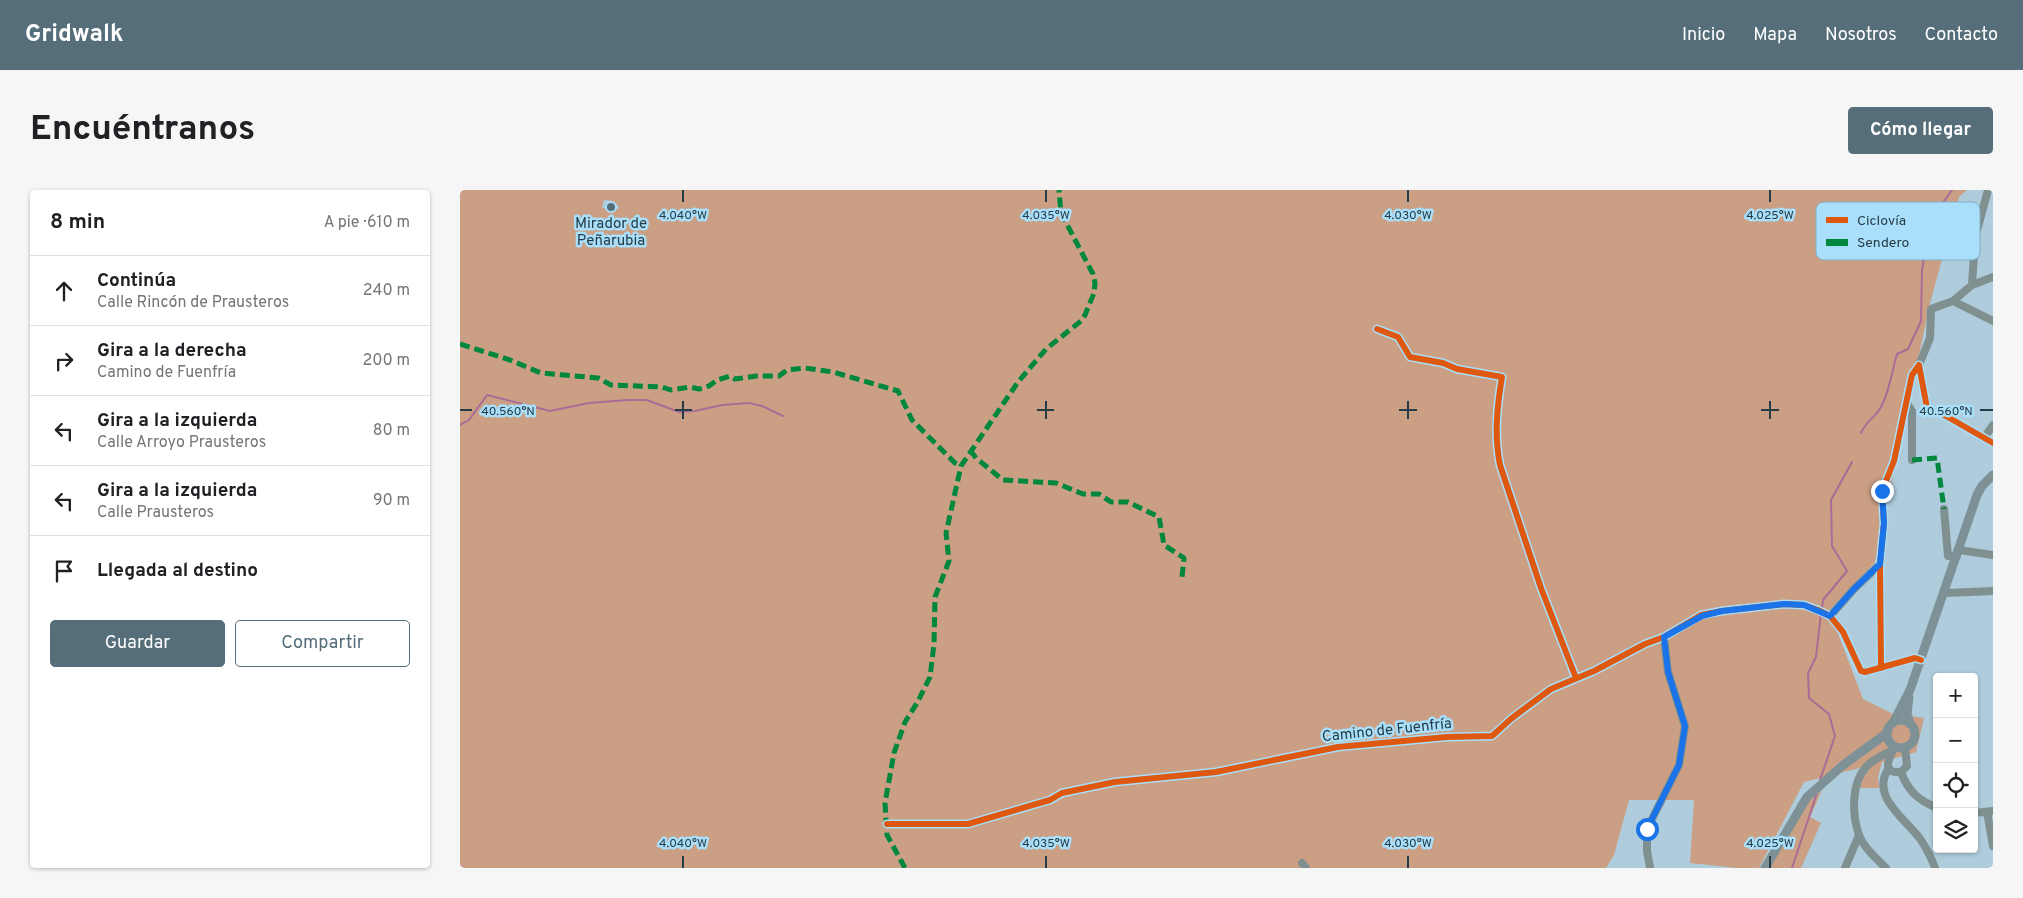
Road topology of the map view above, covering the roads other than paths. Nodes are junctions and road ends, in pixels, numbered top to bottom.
1 (1988, 190) edge
2 (1980, 220) edge
3 (1974, 260) edge
4 (1993, 277) edge
5 (1972, 285) junction
6 (1954, 301) junction
7 (1993, 321) edge
8 (1377, 329) dead end
9 (1919, 365) junction
10 (1906, 402) junction
11 (1993, 425) edge
12 (1984, 438) junction
13 (1993, 443) edge
14 (1912, 460) dead end
15 (1993, 475) edge
16 (1944, 509) dead end
17 (1958, 553) junction
18 (1993, 554) edge
19 (1880, 564) junction
20 (1993, 591) edge
21 (1944, 593) junction
22 (1824, 613) junction
23 (1664, 637) junction
24 (1921, 660) junction
25 (1881, 668) junction
26 (1576, 678) junction
27 (1910, 690) junction
28 (1893, 723) junction
29 (1910, 724) junction
30 (1890, 743) junction
31 (1905, 747) junction
32 (1879, 758) junction
33 (1888, 765) junction
34 (1901, 772) junction
35 (1933, 806) edge
36 (1990, 811) edge
37 (887, 824) dead end
38 (1859, 835) junction
39 (1993, 846) edge
40 (1868, 849) junction
41 (1853, 851) junction
42 (1650, 868) edge
43 (1765, 868) edge
44 (1845, 868) edge
45 (1886, 868) edge
46 (1935, 868) edge

1 - 2 street
3 - 5 street
4 - 5 street
5 - 6 street
6 - 7 street
6 - 9 street
8 - 26 street
9 - 10 street
9 - 12 street
10 - 14 street
10 - 19 street
11 - 12 street
12 - 13 street
15 - 17 main road
16 - 17 street
17 - 18 street
17 - 21 main road
19 - 22 street
19 - 25 street
20 - 21 street
21 - 24 main road
22 - 23 street, Camino de Fuenfría
22 - 25 street
23 - 26 street, Camino de Fuenfría
23 - 42 street
24 - 25 street
24 - 27 main road
26 - 37 street, Camino de Fuenfría
27 - 28 main road
27 - 29 main road
28 - 29 main road
28 - 30 main road
29 - 31 main road
30 - 31 main road
30 - 32 street
30 - 33 street
30 - 43 main road
31 - 34 street
32 - 33 street
32 - 38 street
33 - 34 street
33 - 46 street
34 - 35 street
36 - 39 street
38 - 40 street
38 - 41 street
40 - 41 street
40 - 45 street
41 - 44 street

